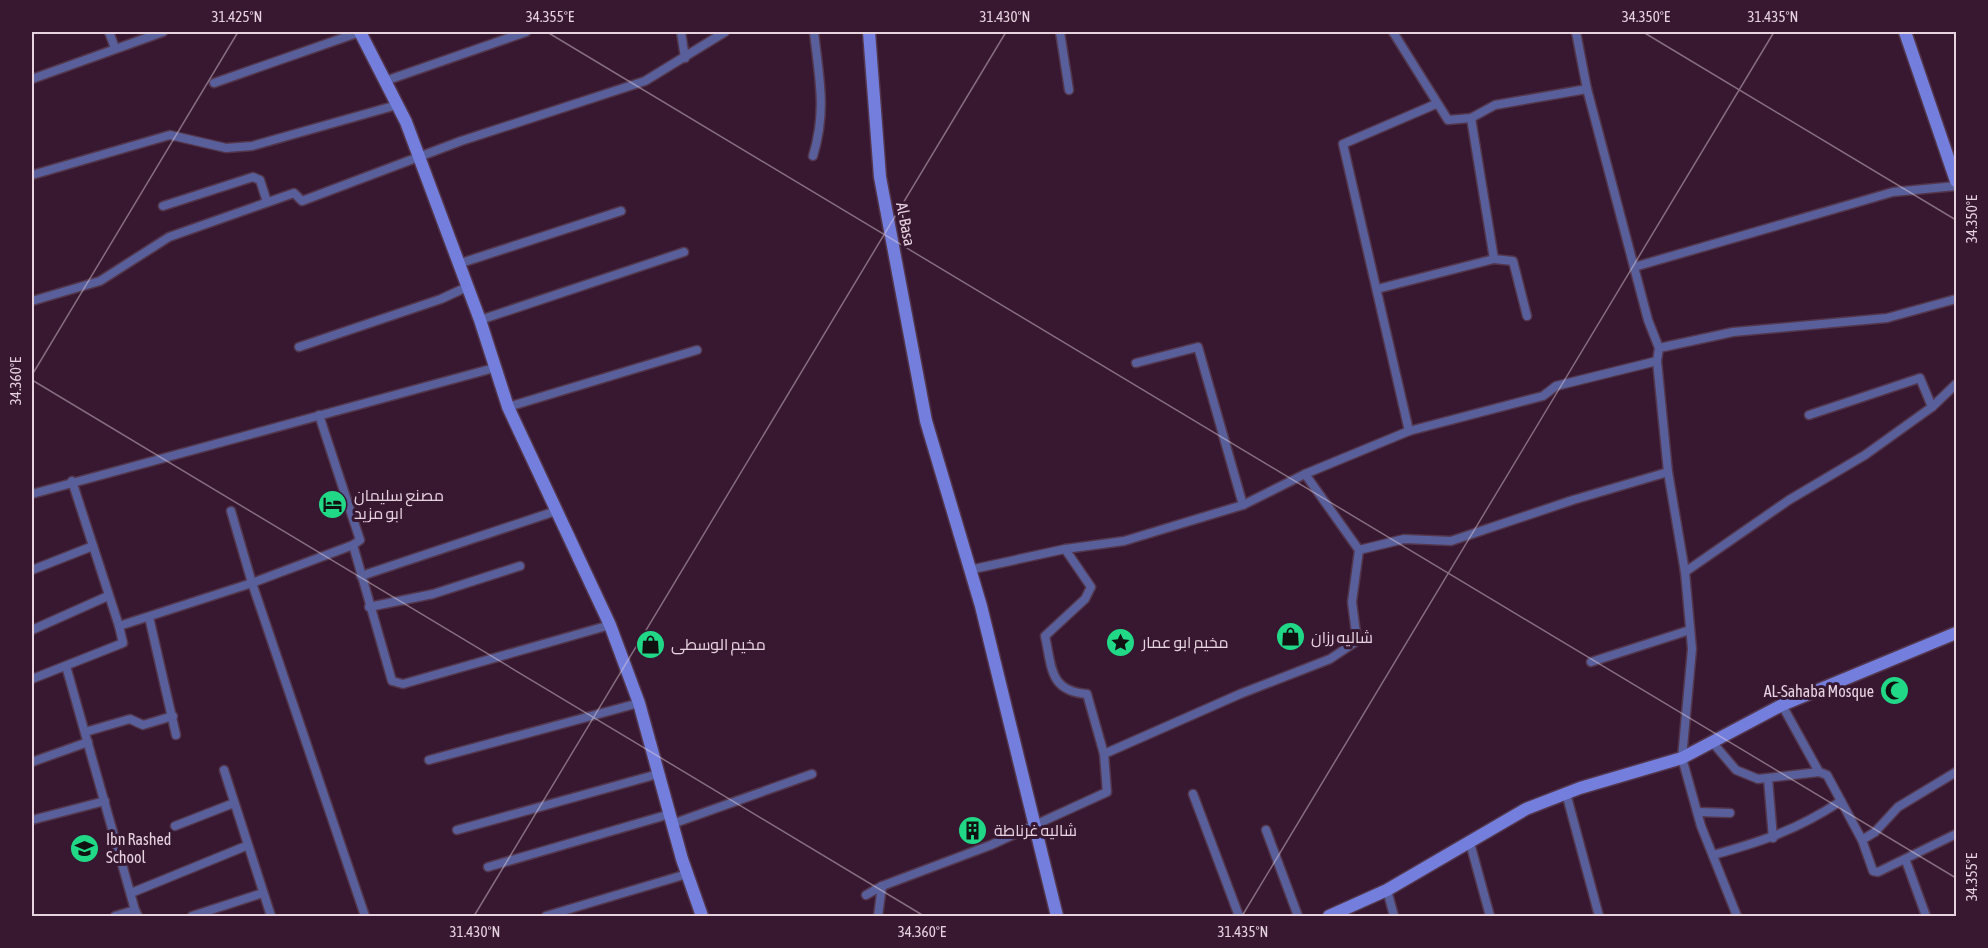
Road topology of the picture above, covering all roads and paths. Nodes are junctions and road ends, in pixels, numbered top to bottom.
1 (109, 32) edge
2 (163, 32) edge
3 (360, 32) edge
4 (526, 32) edge
5 (681, 32) edge
6 (725, 32) edge
7 (814, 32) edge
8 (869, 32) edge
9 (1060, 32) edge
10 (1393, 32) edge
11 (1576, 32) edge
12 (1905, 32) edge
13 (115, 48) junction
14 (685, 58) junction
15 (32, 79) edge
16 (385, 81) junction
17 (214, 83) dead end
18 (1069, 90) dead end
19 (1587, 90) junction
20 (1436, 104) junction
21 (397, 105) junction
22 (1471, 118) junction
23 (813, 156) dead end
24 (420, 158) junction
25 (32, 175) edge
26 (1956, 180) edge
27 (1956, 186) edge
28 (267, 202) junction
29 (163, 206) dead end
30 (621, 212) dead end
31 (684, 252) dead end
32 (1494, 259) junction
33 (458, 264) junction
34 (1634, 267) junction
35 (467, 287) junction
36 (1377, 290) junction
37 (1956, 299) edge
38 (32, 302) edge
39 (1527, 316) dead end
40 (480, 320) junction
41 (299, 347) dead end
42 (1659, 348) junction
43 (697, 350) dead end
44 (1657, 361) junction
45 (1136, 363) dead end
46 (494, 368) junction
47 (1956, 384) edge
48 (508, 406) junction
49 (1932, 407) junction
50 (319, 415) junction
51 (1809, 415) dead end
52 (1409, 431) junction
53 (1668, 472) junction
54 (1305, 474) junction
55 (72, 481) junction
56 (32, 494) edge
57 (1243, 505) junction
58 (556, 510) junction
59 (231, 511) dead end
60 (352, 545) junction
61 (93, 546) junction
62 (1065, 549) junction
63 (1359, 550) junction
64 (520, 566) dead end
65 (32, 570) edge
66 (969, 570) junction
67 (1685, 572) junction
68 (361, 576) junction
69 (252, 583) junction
70 (108, 596) junction
71 (369, 607) junction
72 (149, 617) junction
73 (610, 625) junction
74 (119, 626) junction
75 (32, 630) edge
76 (1690, 630) junction
77 (1956, 633) edge
78 (1591, 662) dead end
79 (66, 666) junction
80 (32, 679) edge
81 (639, 703) junction
82 (1782, 705) junction
83 (173, 716) junction
84 (85, 732) junction
85 (176, 735) dead end
86 (88, 742) junction
87 (1713, 743) junction
88 (1104, 754) junction
89 (1682, 758) junction
90 (429, 760) dead end
91 (32, 762) edge
92 (224, 770) dead end
93 (1819, 772) junction
94 (1956, 772) edge
95 (658, 774) junction
96 (812, 774) dead end
97 (1767, 779) junction
98 (1566, 793) junction
99 (1193, 794) dead end
100 (105, 801) junction
101 (1841, 801) junction
102 (234, 803) junction
103 (1698, 812) junction
104 (1730, 813) dead end
105 (671, 819) junction
106 (32, 820) edge
107 (1036, 824) junction
108 (175, 826) dead end
109 (457, 830) dead end
110 (1266, 830) dead end
111 (1956, 834) edge
112 (1773, 838) junction
113 (1862, 840) junction
114 (1470, 843) junction
115 (246, 846) junction
116 (1713, 855) junction
117 (1906, 861) junction
118 (488, 867) dead end
119 (687, 874) junction
120 (882, 886) junction
121 (1387, 890) junction
122 (131, 893) junction
123 (263, 893) junction
124 (866, 895) dead end
125 (137, 913) edge
126 (115, 916) edge
127 (192, 916) edge
128 (271, 916) edge
129 (365, 916) edge
130 (546, 916) edge
131 (702, 916) edge
132 (878, 916) edge
133 (1057, 916) edge
134 (1239, 916) edge
135 (1298, 916) edge
136 (1329, 916) edge
137 (1394, 916) edge
138 (1490, 916) edge
139 (1599, 916) edge
140 (1737, 916) edge
141 (1926, 916) edge

1 - 13 street
2 - 13 street
3 - 16 street
3 - 17 street
4 - 16 street
5 - 14 street
6 - 14 street
7 - 23 street
8 - 66 street, Al-Basa
9 - 18 street
10 - 20 street
11 - 19 street
12 - 26 street
13 - 15 street
14 - 24 street
16 - 21 street
19 - 22 street
19 - 34 street
20 - 22 street
20 - 36 street
21 - 24 street
21 - 25 street
22 - 32 street
24 - 28 street
24 - 33 street
27 - 34 street
28 - 29 street
28 - 38 street
30 - 33 street
31 - 40 street
32 - 36 street
32 - 39 street
33 - 35 street
34 - 42 street
35 - 40 street
35 - 41 street
36 - 52 street
37 - 42 street
40 - 46 street
42 - 44 street
43 - 48 street
44 - 52 street
44 - 53 street
45 - 57 street
46 - 48 street
46 - 50 street
47 - 49 street
48 - 58 street
49 - 51 street
49 - 67 street
50 - 55 street
50 - 60 street
52 - 54 street
53 - 63 street
53 - 67 street
54 - 57 street
54 - 63 street
55 - 56 street
55 - 61 street
57 - 62 street
58 - 68 street
58 - 73 street
59 - 69 street
60 - 68 street
60 - 69 street
61 - 65 street
61 - 70 street
62 - 66 street
62 - 88 street
63 - 88 street
64 - 71 street
66 - 107 street, Al-Basa
67 - 76 street
68 - 71 street
69 - 72 street
69 - 129 street
70 - 74 street
70 - 75 street
71 - 73 street
72 - 74 street
72 - 83 street
73 - 81 street
74 - 79 street
76 - 78 street
76 - 89 street
77 - 82 street
79 - 80 street
79 - 84 street
81 - 90 street
81 - 95 street
82 - 87 street
82 - 93 street
83 - 84 street
83 - 85 street
84 - 86 street
86 - 91 street
86 - 100 street
87 - 89 street
87 - 97 street
88 - 107 street
89 - 98 street
89 - 103 street
92 - 102 street
93 - 97 street
93 - 101 street
94 - 113 street
95 - 105 street
95 - 109 street
96 - 105 street
97 - 112 street
98 - 114 street
98 - 139 street
99 - 134 street
100 - 106 street
100 - 122 street
101 - 112 street
101 - 113 street
102 - 108 street
102 - 115 street
103 - 104 street
103 - 116 street
105 - 118 street
105 - 119 street
107 - 120 street
107 - 133 street, Al-Basa
110 - 135 street
111 - 117 street
112 - 116 street
113 - 117 street
114 - 121 street
114 - 138 street
115 - 122 street
115 - 123 street
116 - 140 street
117 - 141 street
119 - 130 street
119 - 131 street
120 - 124 street
120 - 132 street
121 - 136 street
121 - 137 street
122 - 125 street
123 - 127 street
123 - 128 street
125 - 126 street

